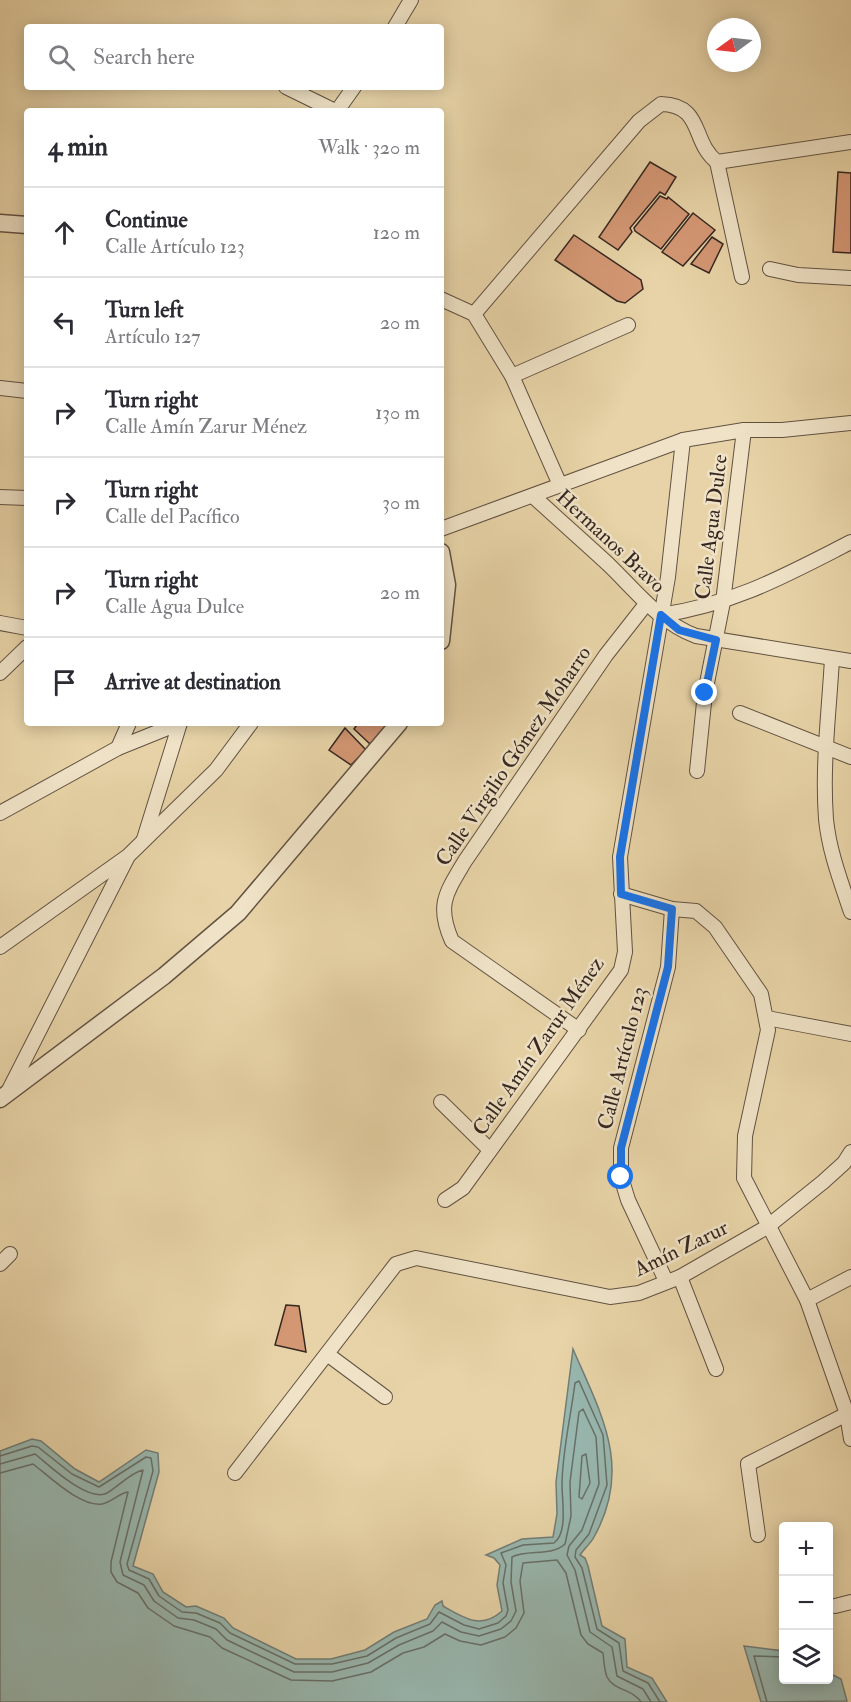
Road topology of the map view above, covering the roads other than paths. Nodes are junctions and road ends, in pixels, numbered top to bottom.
1 (411, 0) edge
2 (397, 24) edge
3 (292, 90) edge
4 (352, 90) edge
5 (330, 108) edge
6 (338, 108) edge
7 (851, 142) edge
8 (717, 162) junction
9 (0, 223) edge
10 (24, 225) edge
11 (770, 269) dead end
12 (742, 277) dead end
13 (851, 278) edge
14 (444, 300) edge
15 (474, 315) junction
16 (628, 325) dead end
17 (512, 376) junction
18 (0, 388) edge
19 (24, 391) edge
20 (851, 423) edge
21 (744, 430) junction
22 (683, 440) junction
23 (560, 485) junction
24 (533, 496) junction
25 (0, 497) edge
26 (24, 498) edge
27 (444, 528) edge
28 (851, 542) edge
29 (444, 568) edge
30 (723, 602) junction
31 (646, 604) junction
32 (444, 612) edge
33 (661, 615) junction
34 (0, 622) edge
35 (24, 627) edge
36 (716, 640) junction
37 (24, 650) edge
38 (832, 659) junction
39 (851, 661) edge
40 (0, 673) edge
41 (740, 713) dead end
42 (128, 726) edge
43 (172, 726) edge
44 (179, 726) edge
45 (249, 726) edge
46 (396, 726) edge
47 (118, 747) junction
48 (831, 750) junction
49 (851, 757) edge
50 (698, 771) dead end
51 (0, 813) edge
52 (143, 841) junction
53 (128, 856) junction
54 (621, 894) junction
55 (672, 909) junction
56 (851, 912) edge
57 (0, 947) edge
58 (767, 1018) junction
59 (579, 1030) junction
60 (851, 1034) edge
61 (3, 1097) edge
62 (441, 1102) dead end
63 (490, 1150) junction
64 (848, 1157) edge
65 (445, 1200) dead end
66 (767, 1227) junction
67 (680, 1277) junction
68 (851, 1277) edge
69 (666, 1281) junction
70 (807, 1300) junction
71 (327, 1354) junction
72 (716, 1369) dead end
73 (384, 1398) dead end
74 (849, 1413) edge
75 (851, 1439) edge
76 (235, 1473) dead end
77 (758, 1535) dead end
78 (851, 1602) edge
79 (835, 1606) dead end

1 - 2 street
3 - 5 street
4 - 6 street
7 - 8 street
8 - 12 street
8 - 15 street
9 - 10 street
11 - 13 street
14 - 15 street
15 - 17 street
16 - 17 street
17 - 23 street
18 - 19 street
20 - 21 street
21 - 22 street
21 - 30 street, Calle Agua Dulce
22 - 23 street
22 - 33 street, Calle Amín Zarur Ménez
23 - 24 street
24 - 27 street
24 - 31 street, Hermanos Bravo
25 - 26 street
28 - 30 street
29 - 32 street
30 - 33 street
30 - 36 street, Calle Agua Dulce
31 - 33 street, Hermanos Bravo
31 - 59 street, Calle Virgilio Gómez Moharro
33 - 36 street, Hermanos Bravo
33 - 54 street, Calle Amín Zarur Ménez
34 - 35 street
36 - 38 street, Hermanos Bravo
36 - 50 street, Calle Agua Dulce
37 - 40 street
38 - 39 street, Hermanos Bravo
38 - 48 street
41 - 48 street
42 - 47 street
43 - 47 street
44 - 52 street
45 - 52 street
46 - 61 street
47 - 51 street
48 - 49 street
48 - 56 street
52 - 53 street
53 - 57 street
53 - 61 street
54 - 55 street
54 - 59 street, Calle Amín Zarur Ménez
55 - 58 street
55 - 69 street, Calle Artículo 123
58 - 60 street
58 - 66 street
59 - 63 street, Calle Amín Zarur Ménez
62 - 63 street
63 - 65 street, Calle Amín Zarur Ménez
64 - 66 street, Amín Zarur
66 - 67 street, Amín Zarur
66 - 70 street
67 - 69 street, Amín Zarur
67 - 72 street
68 - 70 street
69 - 71 street, Amín Zarur
70 - 74 street
71 - 73 street
71 - 76 street
74 - 75 street
74 - 77 street
78 - 79 street

